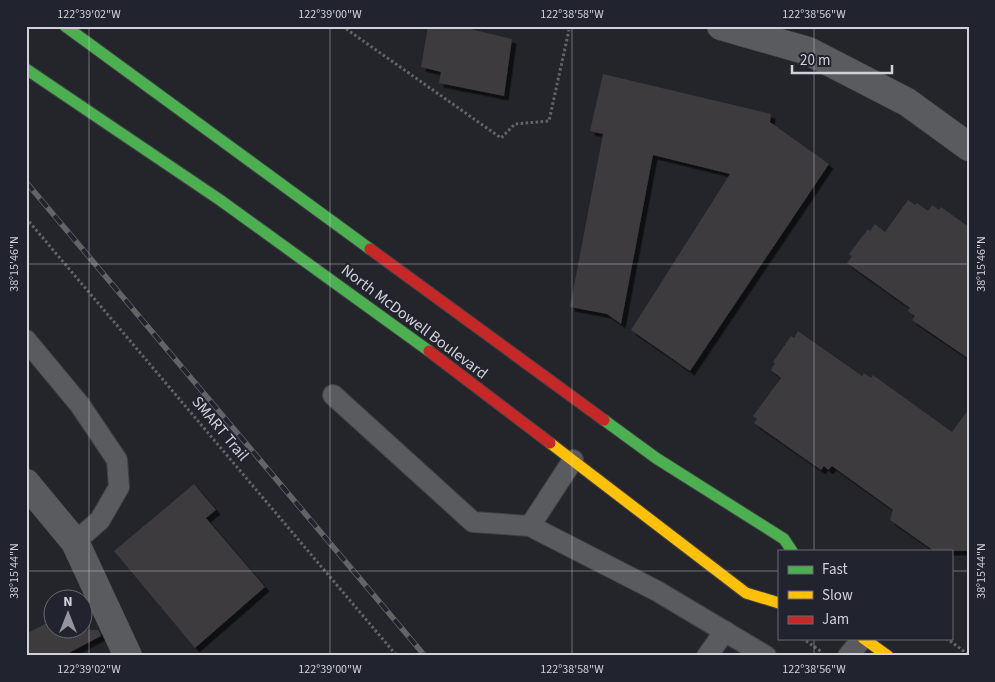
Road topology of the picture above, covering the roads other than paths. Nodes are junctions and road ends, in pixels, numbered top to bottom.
1 (65, 26) edge
2 (721, 26) edge
3 (26, 69) edge
4 (969, 147) edge
5 (26, 340) edge
6 (334, 395) dead end
7 (573, 460) junction
8 (26, 483) edge
9 (530, 526) junction
10 (75, 542) junction
11 (791, 550) edge
12 (778, 603) edge
13 (725, 631) junction
14 (861, 640) edge
15 (866, 640) edge
16 (128, 656) edge
17 (707, 656) edge
18 (766, 656) edge
19 (848, 656) edge
20 (888, 656) edge

1 - 11 main road, North McDowell Boulevard
2 - 4 street
3 - 7 main road, North McDowell Boulevard
5 - 10 lane
6 - 9 lane
7 - 9 lane
7 - 12 main road, North McDowell Boulevard
8 - 10 street
9 - 13 lane
10 - 16 street
13 - 17 lane
13 - 18 lane
14 - 19 lane
15 - 20 main road

